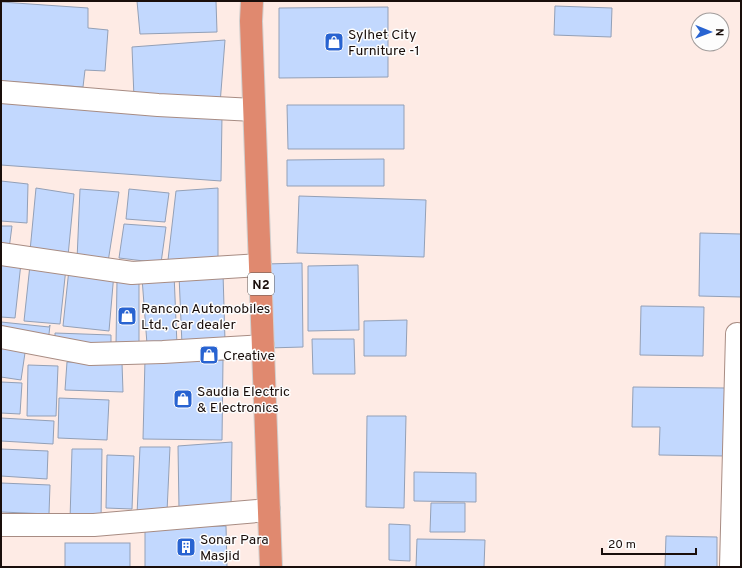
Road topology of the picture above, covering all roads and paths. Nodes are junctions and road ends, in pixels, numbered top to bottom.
1 (252, 1) edge
2 (1, 92) edge
3 (254, 110) junction
4 (1, 254) edge
5 (260, 265) junction
6 (737, 334) dead end
7 (1, 337) edge
8 (263, 346) junction
9 (269, 510) junction
10 (1, 525) edge
11 (271, 567) edge
12 (730, 567) edge

1 - 3 highway, N2
2 - 3 street
3 - 5 highway, N2
4 - 5 street
5 - 8 highway, N2
6 - 12 street
7 - 8 street
8 - 9 highway, N2
9 - 10 street
9 - 11 highway, N2

